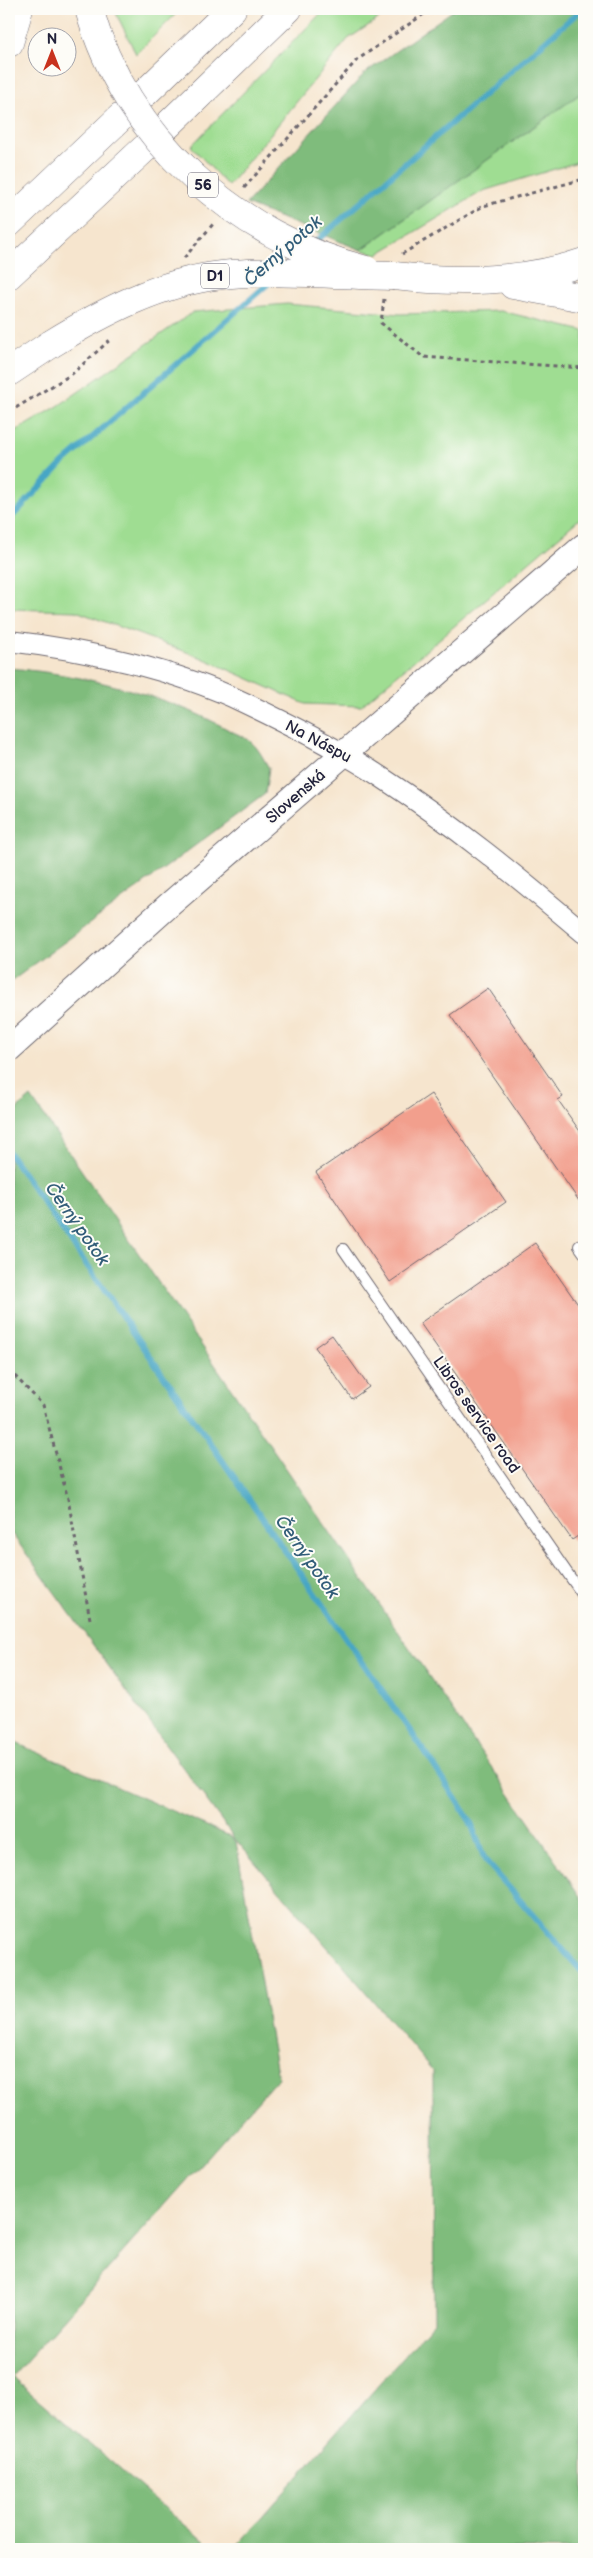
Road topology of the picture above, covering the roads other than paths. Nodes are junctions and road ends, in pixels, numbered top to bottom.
1 (19, 9) edge
2 (89, 9) edge
3 (232, 9) edge
4 (288, 9) edge
5 (9, 43) edge
6 (145, 93) dead end
7 (120, 117) dead end
8 (168, 125) dead end
9 (144, 149) dead end
10 (9, 223) edge
11 (584, 262) edge
12 (9, 275) edge
13 (394, 276) junction
14 (484, 280) junction
15 (584, 298) edge
16 (9, 372) edge
17 (584, 546) edge
18 (9, 641) edge
19 (344, 756) junction
20 (584, 933) edge
21 (14, 1044) edge
22 (584, 1242) edge
23 (343, 1249) dead end
24 (584, 1253) edge
25 (584, 1597) edge

1 - 5 highway
2 - 13 highway, 56, bridge
3 - 6 highway
4 - 8 highway
7 - 10 highway
9 - 12 highway
11 - 14 highway, 56
13 - 14 highway, 56
13 - 16 highway, D1, bridge
14 - 15 highway, 56
17 - 19 street, Slovenská
18 - 19 street, Na Náspu
19 - 20 street, Na Náspu
19 - 21 street, Slovenská
22 - 24 lane
23 - 25 lane, Libros service road

